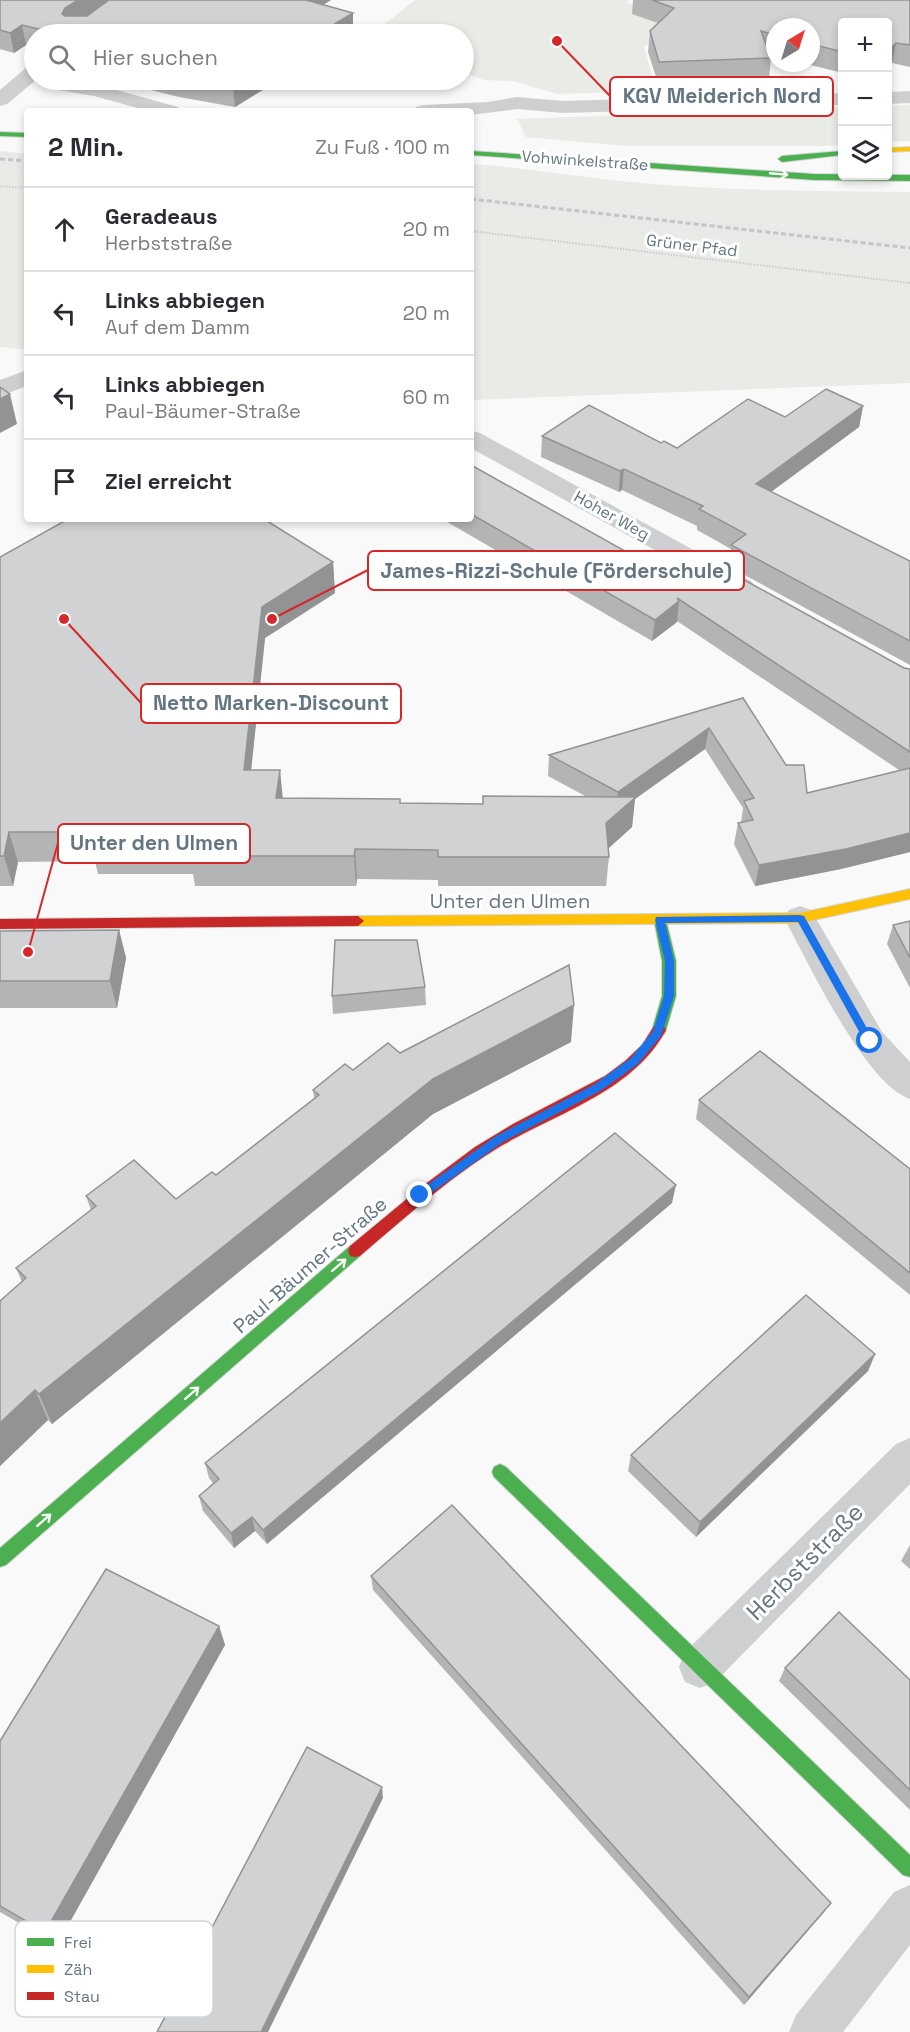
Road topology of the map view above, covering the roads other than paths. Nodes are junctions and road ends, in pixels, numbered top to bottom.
1 (11, 67) dead end
2 (24, 72) edge
3 (24, 83) edge
4 (95, 90) edge
5 (910, 97) edge
6 (892, 98) edge
7 (838, 99) edge
8 (0, 100) edge
9 (160, 108) edge
10 (474, 109) edge
11 (0, 134) edge
12 (24, 135) edge
13 (910, 149) edge
14 (892, 150) edge
15 (474, 153) edge
16 (838, 154) edge
17 (699, 168) junction
18 (910, 178) edge
19 (24, 378) edge
20 (0, 389) edge
21 (474, 440) edge
22 (766, 600) edge
23 (910, 894) edge
24 (800, 918) junction
25 (660, 920) junction
26 (0, 924) edge
27 (910, 1086) edge
28 (910, 1457) edge
29 (500, 1472) dead end
30 (0, 1558) edge
31 (700, 1667) junction
32 (910, 1868) edge
33 (910, 1908) edge
34 (813, 2032) edge

1 - 2 street
3 - 8 street
4 - 9 street
5 - 6 street
7 - 10 street
11 - 12 street
13 - 14 street
15 - 17 street, Vohwinkelstraße
16 - 17 street, Vohwinkelstraße
17 -> 18 street, Vohwinkelstraße
19 - 20 street
21 - 22 street, Hoher Weg
23 - 24 street, Unter den Ulmen
24 - 25 street, Unter den Ulmen
24 - 27 street
25 - 26 street, Unter den Ulmen
30 -> 25 street, Paul-Bäumer-Straße
28 - 31 street, Herbststraße
29 - 31 street
31 - 32 street
33 - 34 street

